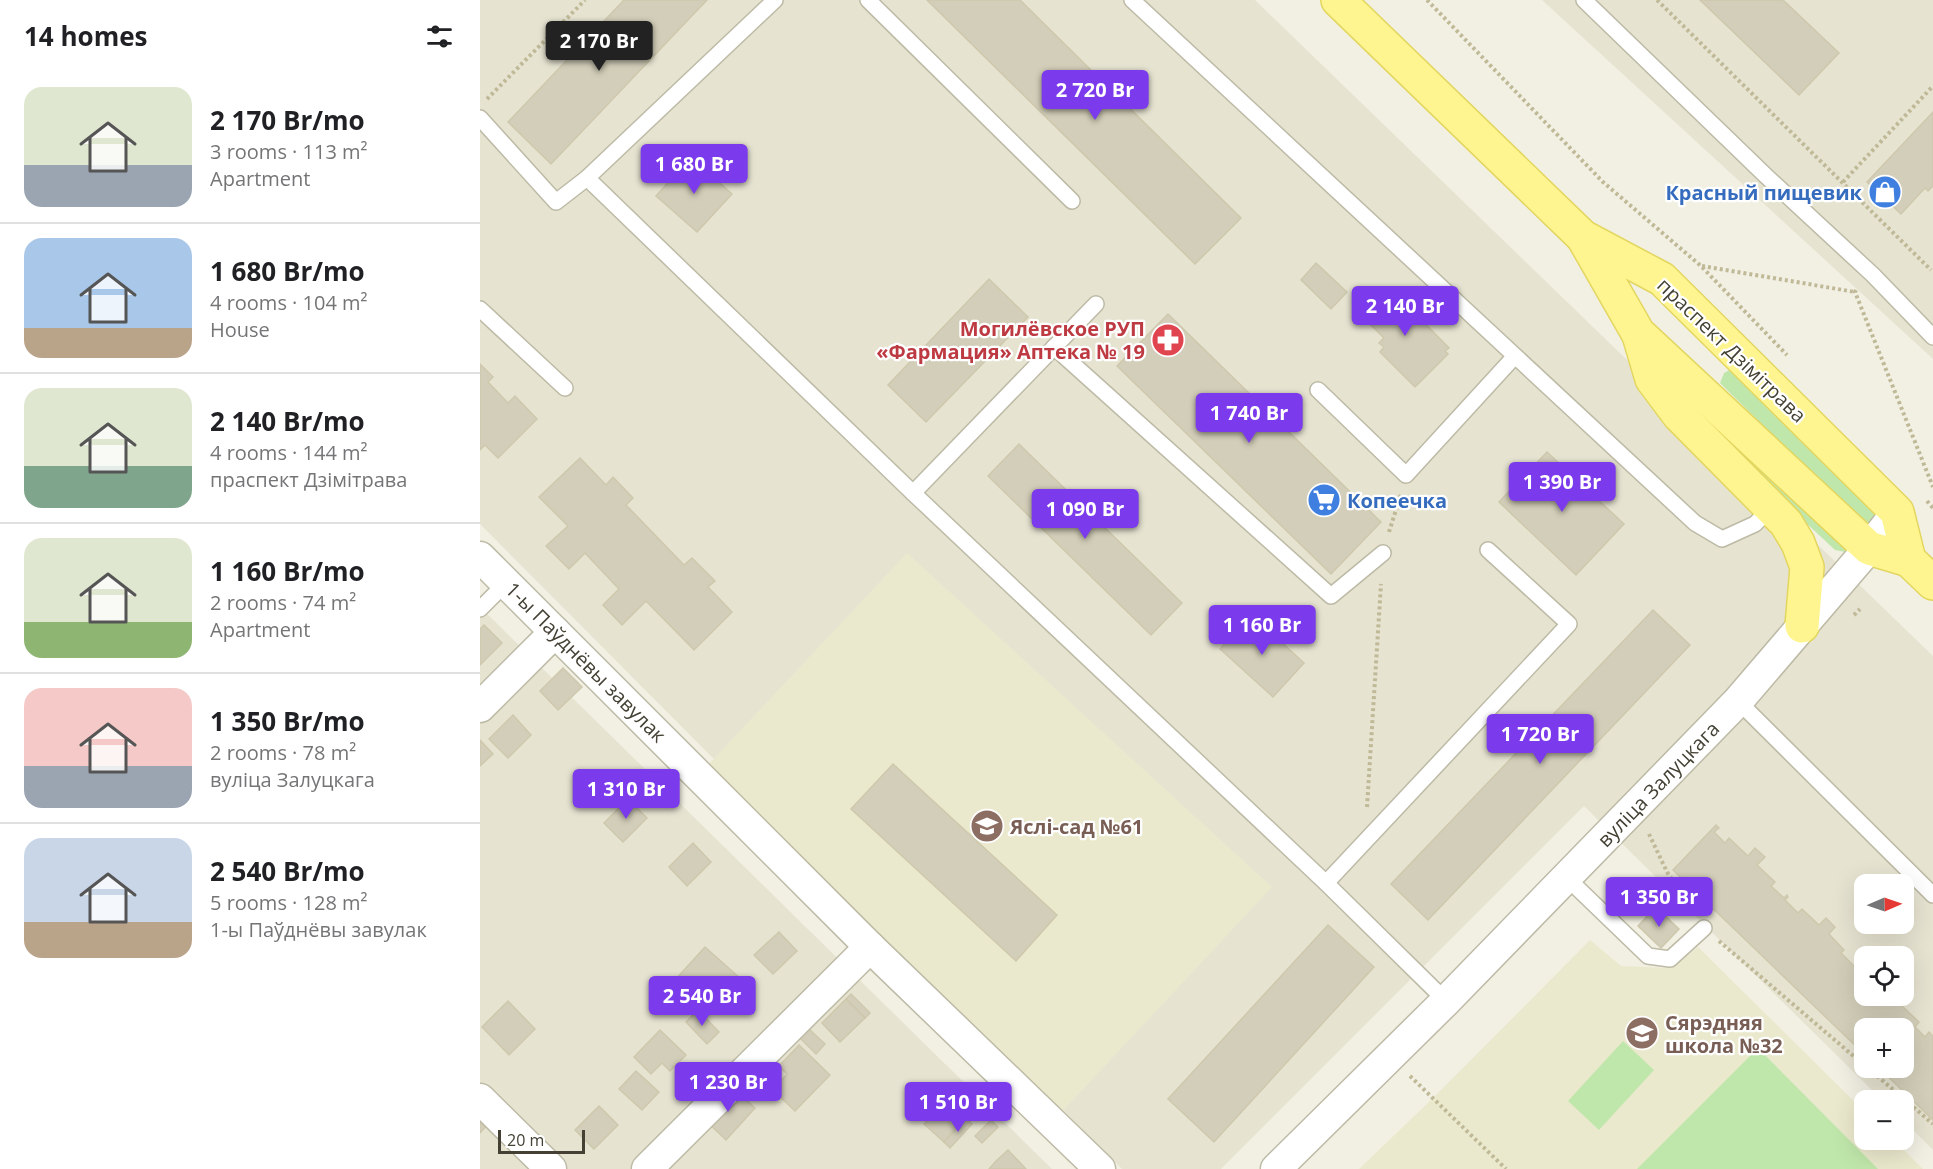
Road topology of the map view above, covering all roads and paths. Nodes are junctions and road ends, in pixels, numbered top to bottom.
1 (585, 0) edge
2 (775, 0) edge
3 (868, 0) edge
4 (1132, 0) edge
5 (1338, 0) edge
6 (1584, 0) edge
7 (1657, 0) edge
8 (1933, 86) edge
9 (480, 105) edge
10 (480, 118) edge
11 (587, 178) junction
12 (1843, 182) junction
13 (1072, 201) dead end
14 (1583, 237) junction
15 (1701, 266) dead end
16 (1931, 270) dead end
17 (1873, 275) junction
18 (1855, 292) junction
19 (1096, 304) dead end
20 (480, 309) edge
21 (1638, 333) junction
22 (1933, 337) edge
23 (1054, 347) junction
24 (1515, 356) junction
25 (565, 387) dead end
26 (1318, 390) dead end
27 (1406, 475) junction
28 (1933, 487) edge
29 (913, 493) junction
30 (1771, 508) junction
31 (1897, 512) junction
32 (1869, 548) junction
33 (1488, 550) dead end
34 (1383, 553) junction
35 (480, 556) edge
36 (1909, 560) junction
37 (506, 583) junction
38 (1933, 583) edge
39 (480, 609) edge
40 (1802, 626) junction
41 (555, 632) junction
42 (1738, 701) junction
43 (480, 707) edge
44 (1643, 798) junction
45 (1364, 844) junction
46 (1566, 878) junction
47 (1326, 883) junction
48 (1933, 895) edge
49 (1704, 928) junction
50 (870, 946) junction
51 (1446, 1000) junction
52 (1854, 1057) edge
53 (1879, 1078) edge
54 (480, 1099) edge
55 (1933, 1124) edge
56 (551, 1169) edge
57 (647, 1169) edge
58 (1100, 1169) edge
59 (1276, 1169) edge

1 - 9 path
2 - 11 lane
3 - 13 lane
4 - 24 lane
5 - 14 main road, праспект Дзімітрава
6 - 17 lane
7 - 12 path
8 - 12 path
10 - 11 lane
11 - 29 lane
12 - 16 path
14 - 21 main road
14 - 31 main road, праспект Дзімітрава
15 - 18 path
17 - 18 path
17 - 22 lane
18 - 28 path
19 - 23 lane
20 - 25 lane
21 - 30 main road
21 - 32 main road
23 - 29 lane
23 - 34 lane
24 - 27 lane
24 - 30 lane
26 - 27 lane
27 - 34 path
29 - 47 lane
30 - 40 main road
31 - 32 street, вуліца Залуцкага
31 - 36 main road
32 - 36 main road
32 - 40 street, вуліца Залуцкага
33 - 45 lane
34 - 45 path
35 - 37 street, 1-ы Паўднёвы завулак
36 - 38 main road
37 - 39 lane
37 - 41 street, 1-ы Паўднёвы завулак
40 - 42 street, вуліца Залуцкага
41 - 43 street
41 - 50 street, 1-ы Паўднёвы завулак
42 - 44 street, вуліца Залуцкага
42 - 48 lane
44 - 46 street, вуліца Залуцкага
44 - 49 path
45 - 47 lane
46 - 49 lane
46 - 51 street, вуліца Залуцкага
47 - 51 lane
49 - 52 path
50 - 57 street
50 - 58 street, 1-ы Паўднёвы завулак
51 - 59 street, вуліца Залуцкага
53 - 55 path
54 - 56 street

